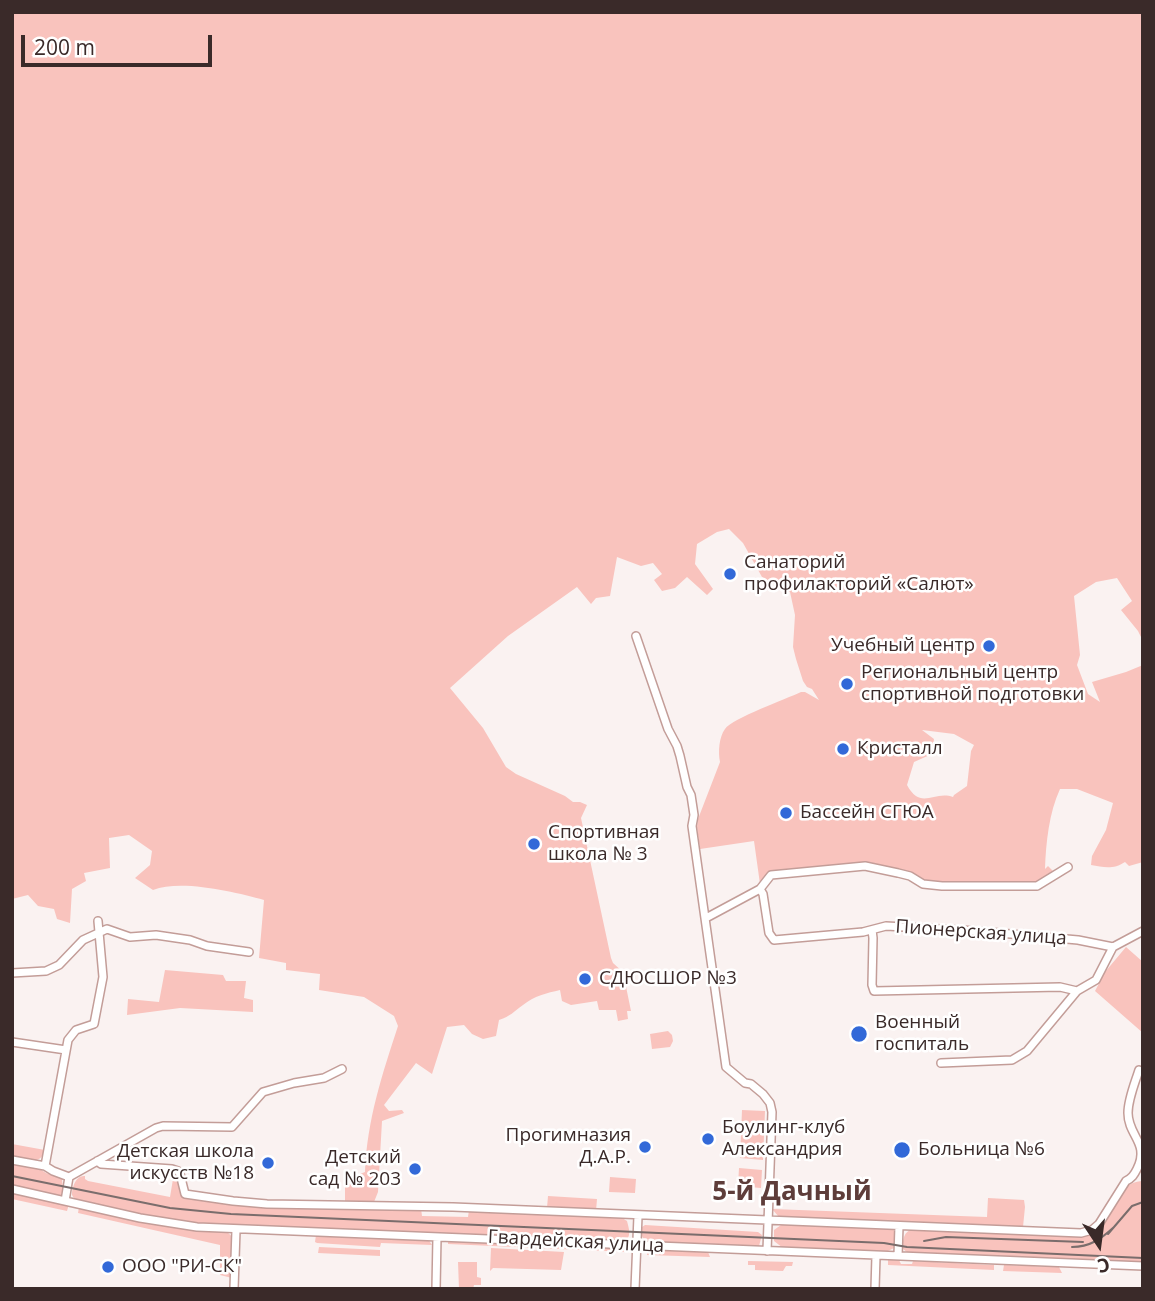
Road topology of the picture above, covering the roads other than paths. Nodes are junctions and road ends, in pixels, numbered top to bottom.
1 (636, 636) dead end
2 (1068, 867) dead end
3 (760, 889) junction
4 (706, 918) junction
5 (98, 921) dead end
6 (872, 930) junction
7 (1143, 931) edge
8 (99, 932) junction
9 (1113, 947) junction
10 (248, 952) dead end
11 (12, 974) edge
12 (1077, 991) junction
13 (12, 1042) edge
14 (66, 1050) junction
15 (941, 1063) dead end
16 (342, 1069) dead end
17 (1139, 1070) dead end
18 (12, 1160) edge
19 (97, 1161) junction
20 (45, 1166) junction
21 (69, 1177) junction
22 (12, 1189) edge
23 (65, 1201) junction
24 (638, 1216) junction
25 (769, 1221) junction
26 (900, 1226) junction
27 (236, 1230) junction
28 (437, 1237) junction
29 (637, 1245) junction
30 (767, 1251) junction
31 (876, 1256) junction
32 (898, 1256) junction
33 (1143, 1266) edge
34 (234, 1289) edge
35 (436, 1289) edge
36 (635, 1289) edge
37 (875, 1289) edge

1 - 4 street
2 - 3 street
3 - 4 street
3 - 6 street, Пионерская улица
4 - 25 street
5 - 8 street
6 - 9 street, Пионерская улица
6 - 12 street
7 - 9 street
8 - 10 street
8 - 11 street
8 - 14 street
9 - 12 street
12 - 15 street
13 - 14 street
14 - 20 street
16 - 19 street
17 - 26 street
18 - 20 street
19 - 21 street
19 - 24 street
20 - 21 street
21 - 23 street
22 - 23 street, Гвардейская улица
23 - 27 street, Гвардейская улица
24 - 25 street
24 - 29 street
25 - 26 street
25 - 30 street
26 - 32 street
27 - 28 street, Гвардейская улица
27 - 34 street
28 - 29 street, Гвардейская улица
28 - 35 street
29 - 30 street, Гвардейская улица
29 - 36 street
30 - 31 street, Гвардейская улица
31 - 32 street, Гвардейская улица
31 - 37 street
32 - 33 street, Гвардейская улица

